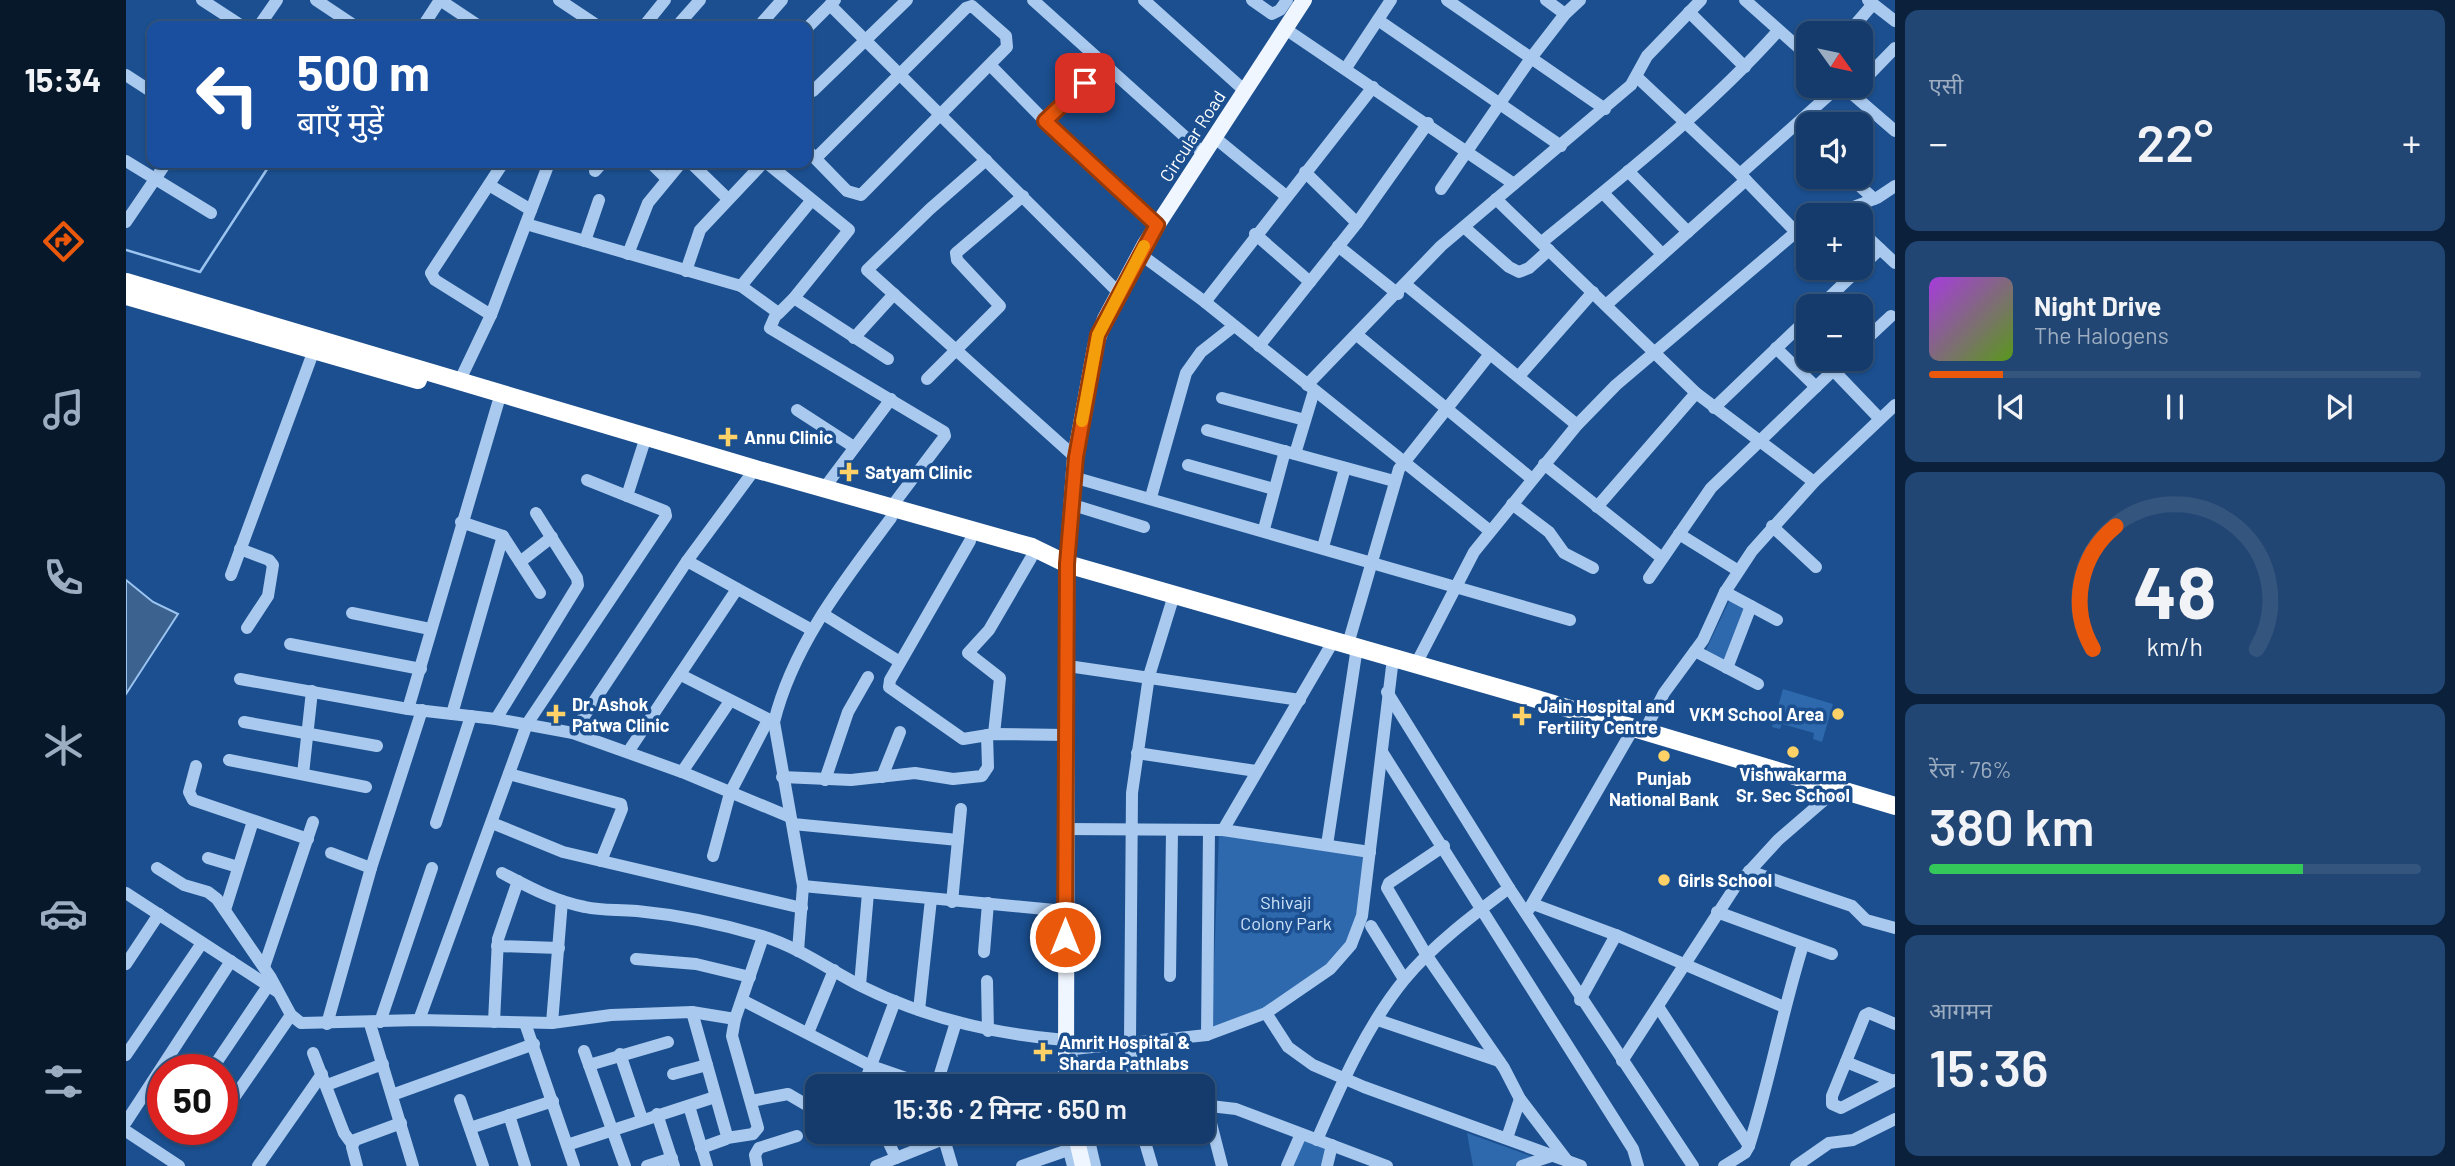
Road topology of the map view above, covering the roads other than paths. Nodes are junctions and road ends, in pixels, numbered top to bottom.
1 (202, 0) edge
2 (277, 0) edge
3 (317, 0) edge
4 (440, 0) edge
5 (559, 0) edge
6 (665, 0) edge
7 (700, 0) edge
8 (782, 0) edge
9 (1033, 0) edge
10 (1144, 0) edge
11 (1252, 0) edge
12 (1287, 0) edge
13 (1304, 0) edge
14 (1391, 0) edge
15 (1447, 0) edge
16 (1546, 0) edge
17 (1580, 0) edge
18 (1701, 0) edge
19 (1745, 0) edge
20 (906, 1) edge
21 (1871, 2) edge
22 (833, 3) edge
23 (1689, 12) junction
24 (1565, 14) junction
25 (1378, 20) junction
26 (234, 21) edge
27 (262, 21) edge
28 (348, 21) edge
29 (426, 21) edge
30 (472, 21) edge
31 (590, 21) edge
32 (648, 21) edge
33 (685, 21) edge
34 (763, 21) edge
35 (1857, 21) edge
36 (1895, 21) edge
37 (812, 23) edge
38 (1284, 28) junction
39 (1778, 31) junction
40 (866, 39) junction
41 (1796, 46) edge
42 (1895, 48) edge
43 (1531, 58) junction
44 (990, 65) junction
45 (1105, 65) junction
46 (1745, 67) junction
47 (1873, 67) edge
48 (1346, 68) junction
49 (902, 74) junction
50 (126, 75) edge
51 (1638, 78) junction
52 (1373, 87) junction
53 (147, 89) edge
54 (813, 91) dead end
55 (1245, 91) junction
56 (1837, 98) edge
57 (1861, 98) edge
58 (1501, 104) junction
59 (1605, 109) junction
60 (941, 115) junction
61 (1045, 121) junction
62 (1428, 123) junction
63 (1687, 124) junction
64 (1895, 131) edge
65 (1213, 137) junction
66 (1561, 146) junction
67 (1467, 151) junction
68 (812, 153) edge
69 (1203, 153) junction
70 (812, 155) edge
71 (986, 160) junction
72 (126, 161) edge
73 (162, 168) edge
74 (500, 168) edge
75 (547, 168) edge
76 (656, 168) edge
77 (677, 168) edge
78 (696, 168) edge
79 (760, 168) edge
80 (771, 168) edge
81 (1628, 171) junction
82 (1305, 172) junction
83 (1743, 177) junction
84 (667, 179) junction
85 (154, 180) junction
86 (1514, 184) junction
87 (489, 185) junction
88 (1895, 186) edge
89 (1441, 189) dead end
90 (1863, 189) edge
91 (1603, 193) junction
92 (1023, 196) junction
93 (1286, 196) junction
94 (727, 198) junction
95 (1496, 199) junction
96 (1874, 199) junction
97 (599, 200) dead end
98 (811, 201) junction
99 (1865, 203) edge
100 (531, 210) junction
101 (211, 213) dead end
102 (126, 222) edge
103 (1357, 223) junction
104 (526, 224) junction
105 (1157, 225) junction
106 (1464, 227) junction
107 (1794, 230) joint
108 (1688, 232) junction
109 (1255, 234) junction
110 (585, 241) junction
111 (1873, 242) edge
112 (1338, 246) junction
113 (1545, 246) junction
114 (1880, 249) junction
115 (628, 254) junction
116 (1140, 254) junction
117 (1662, 254) junction
118 (1895, 263) edge
119 (686, 271) junction
120 (126, 282) edge
121 (1310, 282) junction
122 (741, 286) junction
123 (1402, 289) junction
124 (1593, 292) junction
125 (1119, 293) junction
126 (894, 294) junction
127 (1833, 294) edge
128 (126, 296) edge
129 (794, 298) junction
130 (1205, 302) junction
131 (1606, 305) junction
132 (778, 314) junction
133 (491, 315) junction
134 (1891, 316) dead end
135 (1234, 326) junction
136 (1796, 329) edge
137 (1873, 333) edge
138 (1357, 335) junction
139 (854, 338) junction
140 (1259, 346) junction
141 (321, 347) junction
142 (956, 347) junction
143 (1776, 348) junction
144 (1654, 352) junction
145 (1490, 354) junction
146 (888, 359) dead end
147 (1832, 371) edge
148 (1834, 371) edge
149 (1519, 376) junction
150 (927, 379) dead end
151 (460, 380) junction
152 (1816, 387) junction
153 (1310, 388) junction
154 (1696, 393) junction
155 (1222, 398) dead end
156 (891, 400) junction
157 (498, 403) junction
158 (1895, 405) edge
159 (1714, 408) junction
160 (1447, 409) junction
161 (797, 410) dead end
162 (1880, 419) junction
163 (1305, 420) junction
164 (1577, 425) junction
165 (1207, 430) dead end
166 (1758, 441) junction
167 (643, 446) junction
168 (854, 447) junction
169 (1290, 452) junction
170 (1076, 457) junction
171 (1403, 461) junction
172 (1544, 464) junction
173 (1188, 466) dead end
174 (1345, 468) junction
175 (753, 473) junction
176 (1073, 477) junction
177 (1532, 479) junction
178 (587, 480) dead end
179 (1394, 481) junction
180 (1814, 482) junction
181 (825, 487) junction
182 (1274, 489) junction
183 (627, 495) junction
184 (1151, 497) junction
185 (1070, 505) junction
186 (1511, 505) junction
187 (1597, 507) junction
188 (891, 512) junction
189 (536, 513) dead end
190 (461, 522) junction
191 (1772, 526) junction
192 (1144, 527) dead end
193 (1264, 529) junction
194 (1490, 531) junction
195 (1679, 534) junction
196 (503, 536) junction
197 (552, 537) junction
198 (970, 541) junction
199 (1323, 547) junction
200 (240, 549) junction
201 (1039, 557) junction
202 (1662, 558) junction
203 (687, 561) junction
204 (520, 562) junction
205 (1372, 562) junction
206 (1067, 564) junction
207 (1816, 567) dead end
208 (1593, 568) dead end
209 (1737, 570) junction
210 (231, 575) dead end
211 (1649, 578) dead end
212 (1455, 588) junction
213 (737, 589) junction
214 (1725, 592) junction
215 (540, 593) dead end
216 (1174, 595) junction
217 (1751, 606) junction
218 (352, 613) dead end
219 (823, 614) junction
220 (1570, 620) dead end
221 (1777, 620) dead end
222 (247, 628) dead end
223 (430, 629) junction
224 (812, 630) junction
225 (290, 644) dead end
226 (1346, 644) junction
227 (1695, 651) junction
228 (1393, 658) junction
229 (900, 662) junction
230 (1416, 664) junction
231 (1068, 666) junction
232 (421, 668) junction
233 (1727, 668) junction
234 (681, 675) junction
235 (1149, 676) junction
236 (868, 677) dead end
237 (240, 679) dead end
238 (1758, 684) dead end
239 (312, 691) junction
240 (1387, 692) junction
241 (1300, 700) junction
242 (730, 701) junction
243 (408, 709) junction
244 (422, 710) junction
245 (452, 714) junction
246 (471, 716) junction
247 (496, 719) junction
248 (771, 721) junction
249 (244, 722) dead end
250 (527, 724) junction
251 (1638, 731) junction
252 (900, 732) dead end
253 (573, 733) junction
254 (990, 734) junction
255 (308, 735) junction
256 (1067, 735) junction
257 (377, 747) dead end
258 (628, 752) junction
259 (1382, 752) junction
260 (1137, 753) junction
261 (229, 760) dead end
262 (196, 766) dead end
263 (1256, 771) junction
264 (682, 772) junction
265 (303, 774) junction
266 (509, 774) junction
267 (882, 776) junction
268 (782, 777) junction
269 (825, 780) junction
270 (366, 787) dead end
271 (1837, 789) junction
272 (730, 793) junction
273 (1866, 798) junction
274 (1895, 799) edge
275 (1895, 806) edge
276 (961, 809) dead end
277 (1895, 812) edge
278 (253, 821) junction
279 (791, 821) junction
280 (313, 822) dead end
281 (436, 823) dead end
282 (492, 823) junction
283 (1065, 829) junction
284 (1133, 830) junction
285 (1223, 830) junction
286 (1172, 831) junction
287 (1209, 831) junction
288 (308, 839) junction
289 (958, 839) junction
290 (1327, 845) junction
291 (1444, 846) junction
292 (1370, 852) junction
293 (331, 853) dead end
294 (713, 856) dead end
295 (208, 858) dead end
296 (601, 862) junction
297 (238, 867) junction
298 (371, 867) junction
299 (156, 868) dead end
300 (432, 868) dead end
301 (1749, 871) junction
302 (502, 873) dead end
303 (518, 881) junction
304 (803, 886) junction
305 (1509, 888) junction
306 (126, 892) edge
307 (868, 893) junction
308 (931, 899) junction
309 (562, 901) junction
310 (952, 902) junction
311 (988, 903) junction
312 (1533, 904) junction
313 (802, 908) junction
314 (1481, 909) junction
315 (225, 910) junction
316 (1065, 911) junction
317 (1717, 912) junction
318 (159, 914) junction
319 (1525, 915) junction
320 (1371, 926) dead end
321 (1895, 928) edge
322 (1616, 935) junction
323 (763, 936) junction
324 (202, 943) junction
325 (1803, 945) junction
326 (497, 946) junction
327 (559, 948) junction
328 (798, 951) junction
329 (984, 952) dead end
330 (1832, 954) dead end
331 (1427, 956) junction
332 (636, 959) dead end
333 (231, 961) junction
334 (126, 964) edge
335 (1682, 964) junction
336 (264, 967) junction
337 (834, 970) junction
338 (1170, 976) dead end
339 (750, 978) junction
340 (1404, 979) junction
341 (987, 981) dead end
342 (860, 985) junction
343 (273, 989) junction
344 (742, 1000) junction
345 (1580, 1000) junction
346 (895, 1001) junction
347 (1658, 1007) junction
348 (1784, 1007) junction
349 (919, 1010) junction
350 (692, 1012) junction
351 (1266, 1013) junction
352 (291, 1016) junction
353 (735, 1019) junction
354 (419, 1020) junction
355 (1378, 1020) junction
356 (494, 1022) junction
357 (956, 1022) junction
358 (375, 1023) junction
359 (525, 1023) junction
360 (552, 1023) junction
361 (327, 1024) junction
362 (1895, 1024) edge
363 (988, 1031) junction
364 (808, 1033) junction
365 (1207, 1035) junction
366 (1130, 1041) junction
367 (668, 1042) dead end
368 (534, 1044) junction
369 (1066, 1046) junction
370 (584, 1051) dead end
371 (313, 1053) dead end
372 (223, 1054) edge
373 (620, 1054) junction
374 (126, 1055) edge
375 (1500, 1061) junction
376 (1622, 1061) junction
377 (1846, 1062) junction
378 (383, 1064) junction
379 (589, 1065) junction
380 (707, 1065) junction
381 (871, 1066) junction
382 (673, 1074) dead end
383 (868, 1074) edge
384 (895, 1074) edge
385 (938, 1074) edge
386 (1065, 1074) edge
387 (1075, 1074) edge
388 (1133, 1074) edge
389 (1344, 1078) junction
390 (325, 1080) junction
391 (1894, 1080) edge
392 (238, 1092) edge
393 (393, 1095) junction
394 (715, 1097) junction
395 (1520, 1099) junction
396 (460, 1100) dead end
397 (553, 1101) junction
398 (751, 1101) junction
399 (805, 1104) edge
400 (688, 1106) junction
401 (1215, 1106) edge
402 (657, 1114) junction
403 (509, 1115) junction
404 (642, 1119) junction
405 (1895, 1119) edge
406 (126, 1122) edge
407 (401, 1123) junction
408 (470, 1128) junction
409 (126, 1131) edge
410 (613, 1131) junction
411 (1301, 1134) junction
412 (797, 1136) dead end
413 (727, 1138) junction
414 (1507, 1138) junction
415 (1317, 1140) junction
416 (1215, 1142) edge
417 (352, 1144) junction
418 (889, 1144) edge
419 (919, 1144) edge
420 (931, 1144) edge
421 (945, 1144) edge
422 (1067, 1144) edge
423 (1078, 1144) edge
424 (1090, 1144) edge
425 (1146, 1144) edge
426 (567, 1145) junction
427 (1332, 1145) junction
428 (1749, 1146) junction
429 (702, 1148) junction
430 (918, 1149) junction
431 (1068, 1150) junction
432 (1551, 1156) junction
433 (896, 1158) junction
434 (673, 1162) edge
435 (1575, 1164) edge
436 (179, 1166) edge
437 (258, 1166) edge
438 (357, 1166) edge
439 (413, 1166) edge
440 (483, 1166) edge
441 (524, 1166) edge
442 (574, 1166) edge
443 (625, 1166) edge
444 (647, 1166) edge
445 (707, 1166) edge
446 (756, 1166) edge
447 (876, 1166) edge
448 (952, 1166) edge
449 (1022, 1166) edge
450 (1073, 1166) edge
451 (1083, 1166) edge
452 (1095, 1166) edge
453 (1152, 1166) edge
454 (1222, 1166) edge
455 (1287, 1166) edge
456 (1326, 1166) edge
457 (1387, 1166) edge
458 (1522, 1166) edge
459 (1638, 1166) edge
460 (1693, 1166) edge
461 (1724, 1166) edge
462 (1796, 1166) edge

1 - 26 street
2 - 27 street
3 - 28 street
4 - 29 street
4 - 30 street
5 - 31 street
6 - 32 street
7 - 33 street
8 - 34 street
9 - 45 street
10 - 55 street
11 - 12 street
13 - 38 main road, Circular Road
14 - 25 street
15 - 43 street
16 - 24 street
17 - 24 street
18 - 23 street
19 - 39 street
20 - 40 street
21 - 35 street
21 - 36 street
22 - 37 street
22 - 40 street
23 - 46 street
23 - 51 street
24 - 43 street
25 - 48 street
25 - 58 street
38 - 48 street
38 - 55 main road, Circular Road
39 - 41 street
39 - 46 street
40 - 49 street
40 - 54 street
42 - 47 street
43 - 58 street
43 - 59 street
44 - 49 street
44 - 60 street
44 - 61 street
45 - 61 street
45 - 69 street
46 - 63 street
48 - 52 street
49 - 60 street
49 - 68 street
50 - 53 street
51 - 59 street
51 - 63 street
52 - 62 street
52 - 82 street
55 - 65 main road, Circular Road
56 - 83 street
57 - 64 street
58 - 66 street
58 - 67 street
59 - 66 street
60 - 70 street
60 - 71 street
61 - 105 street
62 - 67 street
62 - 103 street
63 - 81 street
63 - 83 street
65 - 69 main road, Circular Road
65 - 93 street
66 - 86 street
67 - 86 street
67 - 89 street
69 - 105 main road, Circular Road
71 - 92 street
71 - 126 street
72 - 85 street
73 - 85 street
74 - 87 street
75 - 100 street
76 - 84 street
77 - 84 street
78 - 94 street
79 - 94 street
80 - 98 street
81 - 91 street
81 - 108 street
82 - 93 street
82 - 103 street
83 - 107 street
83 - 108 street
84 - 115 street
85 - 101 street
85 - 102 street
86 - 95 street
87 - 100 street
87 - 133 street
88 - 96 street
90 - 96 street
91 - 113 street
91 - 117 street
92 - 125 street
92 - 142 street
93 - 109 street
94 - 119 street
95 - 106 street
95 - 113 street
96 - 99 street
97 - 110 street
98 - 122 street
98 - 129 street
100 - 104 street
103 - 112 street
104 - 110 street
104 - 133 street
105 - 116 main road, Circular Road
106 - 113 street
106 - 123 street
107 - 144 street
108 - 117 street
109 - 121 street
109 - 130 street
110 - 115 street
111 - 114 street
112 - 121 street
112 - 123 street
113 - 124 street
114 - 118 street
114 - 127 street
115 - 119 street
116 - 125 main road, Circular Road
116 - 130 street
117 - 131 street
119 - 122 street
120 - 141 highway
121 - 140 street
122 - 132 street
123 - 138 street
123 - 145 street
124 - 131 street
124 - 149 street
125 - 170 main road, Circular Road
126 - 139 street
126 - 142 street
128 - 141 highway
129 - 132 street
129 - 139 street
130 - 135 street
131 - 144 street
132 - 156 street
133 - 151 street
134 - 137 street
135 - 140 street
135 - 184 street
136 - 143 street
138 - 153 street
138 - 160 street
139 - 146 street
140 - 153 street
141 - 151 highway
141 - 157 highway
141 - 200 street
142 - 150 street
142 - 170 street
143 - 152 street
143 - 159 street
144 - 154 street
144 - 164 street
145 - 149 street
145 - 160 street
147 - 152 street
148 - 162 street
149 - 164 street
151 - 175 highway
152 - 166 street
153 - 163 street
153 - 171 street
154 - 159 street
154 - 187 street
155 - 163 street
156 - 168 street
156 - 188 street
157 - 167 highway
157 - 190 street
158 - 162 street
159 - 166 street
160 - 171 street
160 - 177 street
161 - 168 street
162 - 180 street
163 - 169 street
164 - 172 street
165 - 169 street
166 - 180 street
166 - 195 street
167 - 175 highway
167 - 183 street
168 - 181 street
169 - 174 street
169 - 182 street
170 - 176 main road, Circular Road
171 - 179 street
171 - 194 street
172 - 177 street
172 - 187 street
173 - 182 street
174 - 179 street
174 - 199 street
175 - 181 highway
175 - 188 highway
175 - 203 street
176 - 184 street
176 - 185 main road, Circular Road
177 - 186 street
178 - 183 street
179 - 205 street
180 - 191 street
181 - 188 highway
182 - 193 street
183 - 250 street
184 - 193 street
185 - 192 street
185 - 206 main road, Circular Road
186 - 194 street
186 - 208 street
187 - 202 street
188 - 198 highway
188 - 201 highway
188 - 219 street
189 - 197 street
190 - 196 street
190 - 223 street
191 - 207 street
191 - 209 street
193 - 199 street
194 - 212 street
195 - 202 street
195 - 209 street
196 - 204 street
196 - 245 street
197 - 204 street
197 - 247 street
198 - 201 highway
198 - 229 street
199 - 205 street
200 - 210 street
200 - 222 street
201 - 206 highway
201 - 254 street
202 - 211 street
203 - 213 street
203 - 253 street
204 - 215 street
205 - 212 street
205 - 226 street
206 - 216 highway
206 - 231 main road, Circular Road
209 - 214 street
212 - 220 street
212 - 230 street
213 - 224 street
213 - 234 street
214 - 217 street
214 - 227 street
216 - 226 highway
216 - 235 street
217 - 221 street
217 - 233 street
218 - 223 street
219 - 224 street
219 - 229 street
223 - 232 street
224 - 248 street
225 - 232 street
226 - 228 highway
226 - 241 street
226 - 290 street
227 - 233 street
227 - 251 street
228 - 230 highway
228 - 240 street
229 - 254 street
230 - 251 highway
231 - 235 street
231 - 256 main road, Circular Road
232 - 243 street
233 - 238 street
234 - 242 street
234 - 258 street
235 - 241 street
235 - 260 street
236 - 269 street
237 - 239 street
239 - 243 street
239 - 255 street
240 - 259 street
240 - 305 street
241 - 263 street
242 - 248 street
242 - 264 street
243 - 244 street
244 - 245 street
244 - 298 street
245 - 246 street
246 - 247 street
246 - 281 street
247 - 250 street
248 - 268 street
248 - 272 street
249 - 255 street
250 - 253 street
250 - 266 street
251 - 271 highway
251 - 312 street
252 - 267 street
253 - 258 street
254 - 256 street
254 - 267 street
255 - 257 street
255 - 265 street
256 - 283 main road, Circular Road
258 - 264 street
259 - 291 street
259 - 292 street
260 - 263 street
260 - 284 street
261 - 265 street
262 - 278 street
263 - 285 street
264 - 272 street
265 - 270 street
266 - 282 street
266 - 296 street
267 - 269 street
268 - 269 street
268 - 279 street
271 - 273 highway
271 - 301 street
272 - 279 street
272 - 294 street
273 - 274 street
273 - 275 highway
273 - 277 street
276 - 289 street
278 - 288 street
278 - 297 street
279 - 289 street
279 - 304 street
280 - 288 street
282 - 296 street
282 - 354 street
283 - 284 street
283 - 316 main road, Circular Road
284 - 286 street
284 - 366 street
285 - 287 street
285 - 290 street
286 - 287 street
286 - 338 street
287 - 365 street
288 - 336 street
289 - 310 street
290 - 292 street
291 - 314 street
291 - 331 street
292 - 351 street
293 - 298 street
295 - 297 street
296 - 313 street
297 - 315 street
298 - 361 street
299 - 315 street
300 - 358 street
301 - 317 street
301 - 321 street
302 - 303 street
303 - 309 street
303 - 326 street
304 - 307 street
304 - 313 street
305 - 314 street
305 - 319 street
306 - 318 street
307 - 308 street
307 - 342 street
308 - 310 street
308 - 349 street
309 - 323 street
309 - 327 street
310 - 311 street
311 - 316 street
311 - 329 street
312 - 319 street
312 - 322 street
313 - 328 street
314 - 331 street
314 - 459 street
315 - 336 street
316 - 369 main road, Circular Road
317 - 325 street
317 - 335 street
318 - 324 street
318 - 334 street
319 - 345 street
320 - 340 street
322 - 335 street
322 - 345 street
323 - 328 street
323 - 339 street
324 - 333 street
324 - 374 street
325 - 330 street
325 - 348 street
326 - 327 street
326 - 356 street
327 - 360 street
328 - 337 street
331 - 340 street
331 - 375 street
332 - 339 street
333 - 343 street
333 - 406 street
335 - 347 street
335 - 348 street
336 - 343 street
337 - 342 street
337 - 364 street
339 - 344 street
340 - 355 street
341 - 363 street
342 - 346 street
343 - 352 street
343 - 372 street
344 - 353 street
344 - 364 street
345 - 376 street
346 - 349 street
346 - 381 street
347 - 376 street
347 - 428 street
348 - 428 street
349 - 357 street
350 - 353 street
350 - 360 street
350 - 380 street
351 - 365 street
351 - 389 street
352 - 361 street
352 - 392 street
353 - 398 street
354 - 356 street
354 - 358 street
355 - 375 street
355 - 389 street
356 - 359 street
357 - 363 street
357 - 385 street
358 - 361 street
358 - 378 street
359 - 360 street
359 - 368 street
362 - 377 street
363 - 369 street
364 - 381 street
365 - 366 street
366 - 369 street
366 - 388 street
367 - 373 street
368 - 393 street
368 - 397 street
369 - 386 main road, Circular Road
369 - 387 street
370 - 379 street
371 - 390 street
373 - 379 street
373 - 404 street
375 - 395 street
376 - 460 street
377 - 391 street
377 - 391 street
378 - 390 street
378 - 393 street
379 - 410 street
380 - 382 street
380 - 394 street
381 - 383 street
381 - 384 street
389 - 414 street
389 - 415 street
390 - 417 street
390 - 437 street
393 - 407 street
394 - 400 street
394 - 413 street
395 - 414 street
395 - 435 street
396 - 408 street
397 - 403 street
397 - 426 street
398 - 399 street
398 - 413 street
400 - 402 street
400 - 429 street
401 - 411 street
402 - 404 street
402 - 434 street
403 - 408 street
403 - 441 street
404 - 410 street
405 - 462 street
407 - 417 street
407 - 439 street
408 - 440 street
409 - 436 street
410 - 426 street
410 - 443 street
411 - 415 street
411 - 455 street
412 - 446 street
413 - 429 street
414 - 432 street
415 - 427 street
416 - 454 street
417 - 438 street
418 - 433 street
419 - 430 street
420 - 430 street
421 - 448 street
422 - 431 street
423 - 451 main road
424 - 452 street
425 - 453 street
426 - 442 street
427 - 456 street
427 - 457 street
428 - 461 street
429 - 445 street
430 - 433 street
431 - 449 street
431 - 450 street
432 - 435 street
432 - 458 street
433 - 447 street
434 - 444 street

